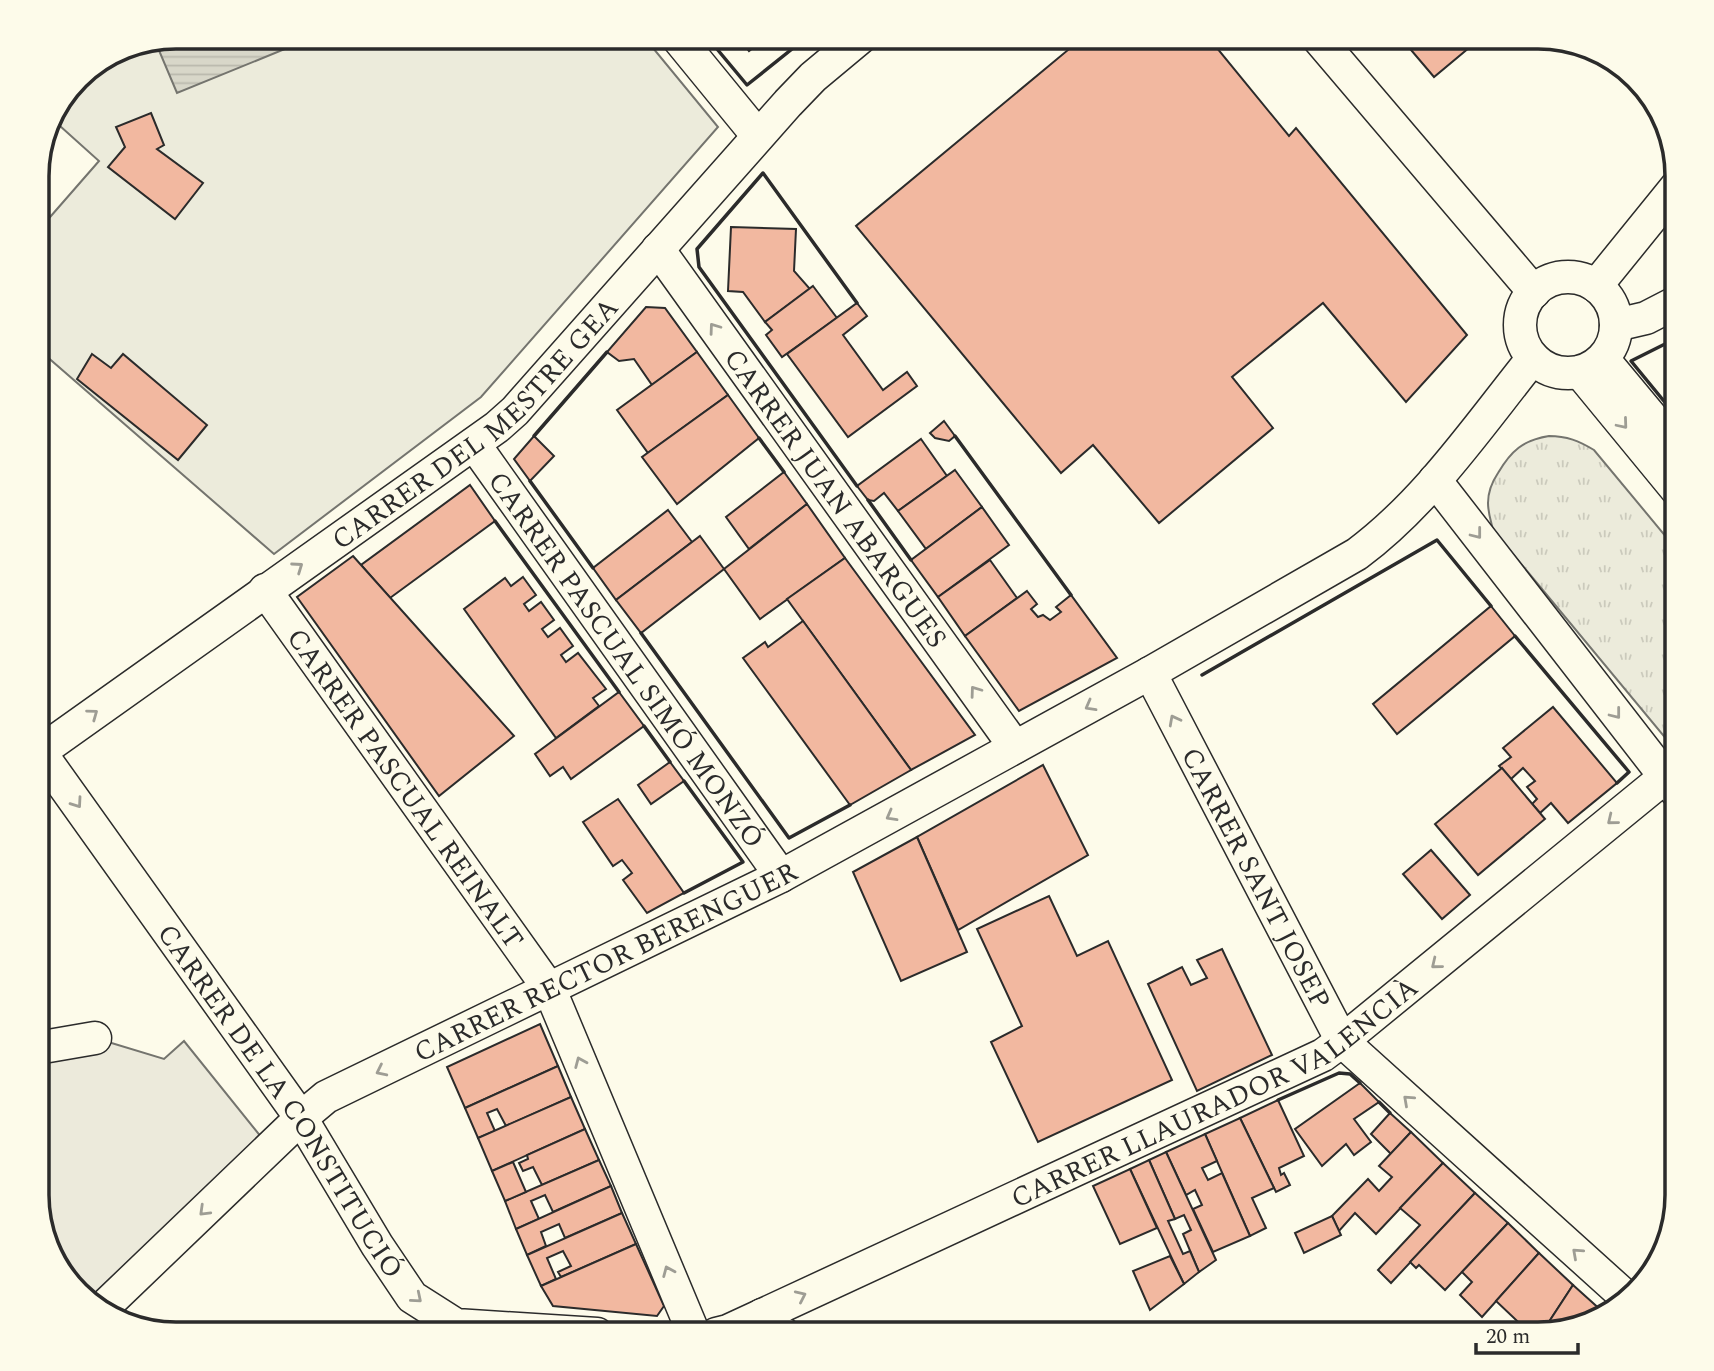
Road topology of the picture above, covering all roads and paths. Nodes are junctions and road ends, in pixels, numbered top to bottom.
1 (687, 49) edge
2 (847, 49) edge
3 (1327, 49) edge
4 (758, 135) junction
5 (1665, 201) edge
6 (657, 249) junction
7 (1596, 286) junction
8 (1534, 292) junction
9 (1665, 308) edge
10 (1616, 325) junction
11 (1533, 358) junction
12 (1591, 365) junction
13 (1665, 436) edge
14 (474, 444) junction
15 (1665, 473) edge
16 (1435, 481) junction
17 (265, 590) junction
18 (1150, 673) junction
19 (49, 743) edge
20 (1015, 747) junction
21 (49, 766) edge
22 (1665, 776) edge
23 (1665, 789) edge
24 (781, 876) junction
25 (550, 990) junction
26 (95, 1038) dead end
27 (1342, 1041) junction
28 (49, 1046) edge
29 (301, 1118) junction
30 (1620, 1292) edge
31 (109, 1303) edge
32 (451, 1322) edge
33 (689, 1322) edge
34 (777, 1322) edge

1 - 4 street
2 - 4 street, CARRER DEL MESTRE GEA
3 - 8 street
4 - 6 street, CARRER DEL MESTRE GEA
5 - 7 street
6 - 14 street, CARRER DEL MESTRE GEA
20 -> 6 street, CARRER JUAN ABARGUES
7 - 8 street
7 - 10 street
8 - 11 street
9 - 10 street
10 - 12 street
11 - 12 street
11 - 16 street, CARRER RECTOR BERENGUER
12 - 13 street
12 -> 15 street
17 -> 14 street, CARRER DEL MESTRE GEA
14 - 24 street, CARRER PASCUAL SIMÓ MONZÓ
16 - 18 street, CARRER RECTOR BERENGUER
16 -> 22 street
19 -> 17 street, CARRER DEL MESTRE GEA
17 - 25 street, CARRER PASCUAL REINALT
18 -> 20 street, CARRER RECTOR BERENGUER
27 -> 18 street, CARRER SANT JOSEP
20 -> 24 street, CARRER RECTOR BERENGUER
21 -> 29 street, CARRER DE LA CONSTITUCIÓ
23 -> 27 street, CARRER LLAURADOR VALENCIÀ
24 - 25 street, CARRER RECTOR BERENGUER
25 -> 29 street, CARRER RECTOR BERENGUER
33 -> 25 street, CARRER PASCUAL REINALT
26 - 28 street
30 -> 27 street, CARRER SANT JOSEP
34 -> 27 street, CARRER LLAURADOR VALENCIÀ
29 -> 31 street, CARRER RECTOR BERENGUER
29 -> 32 street, CARRER DE LA CONSTITUCIÓ

